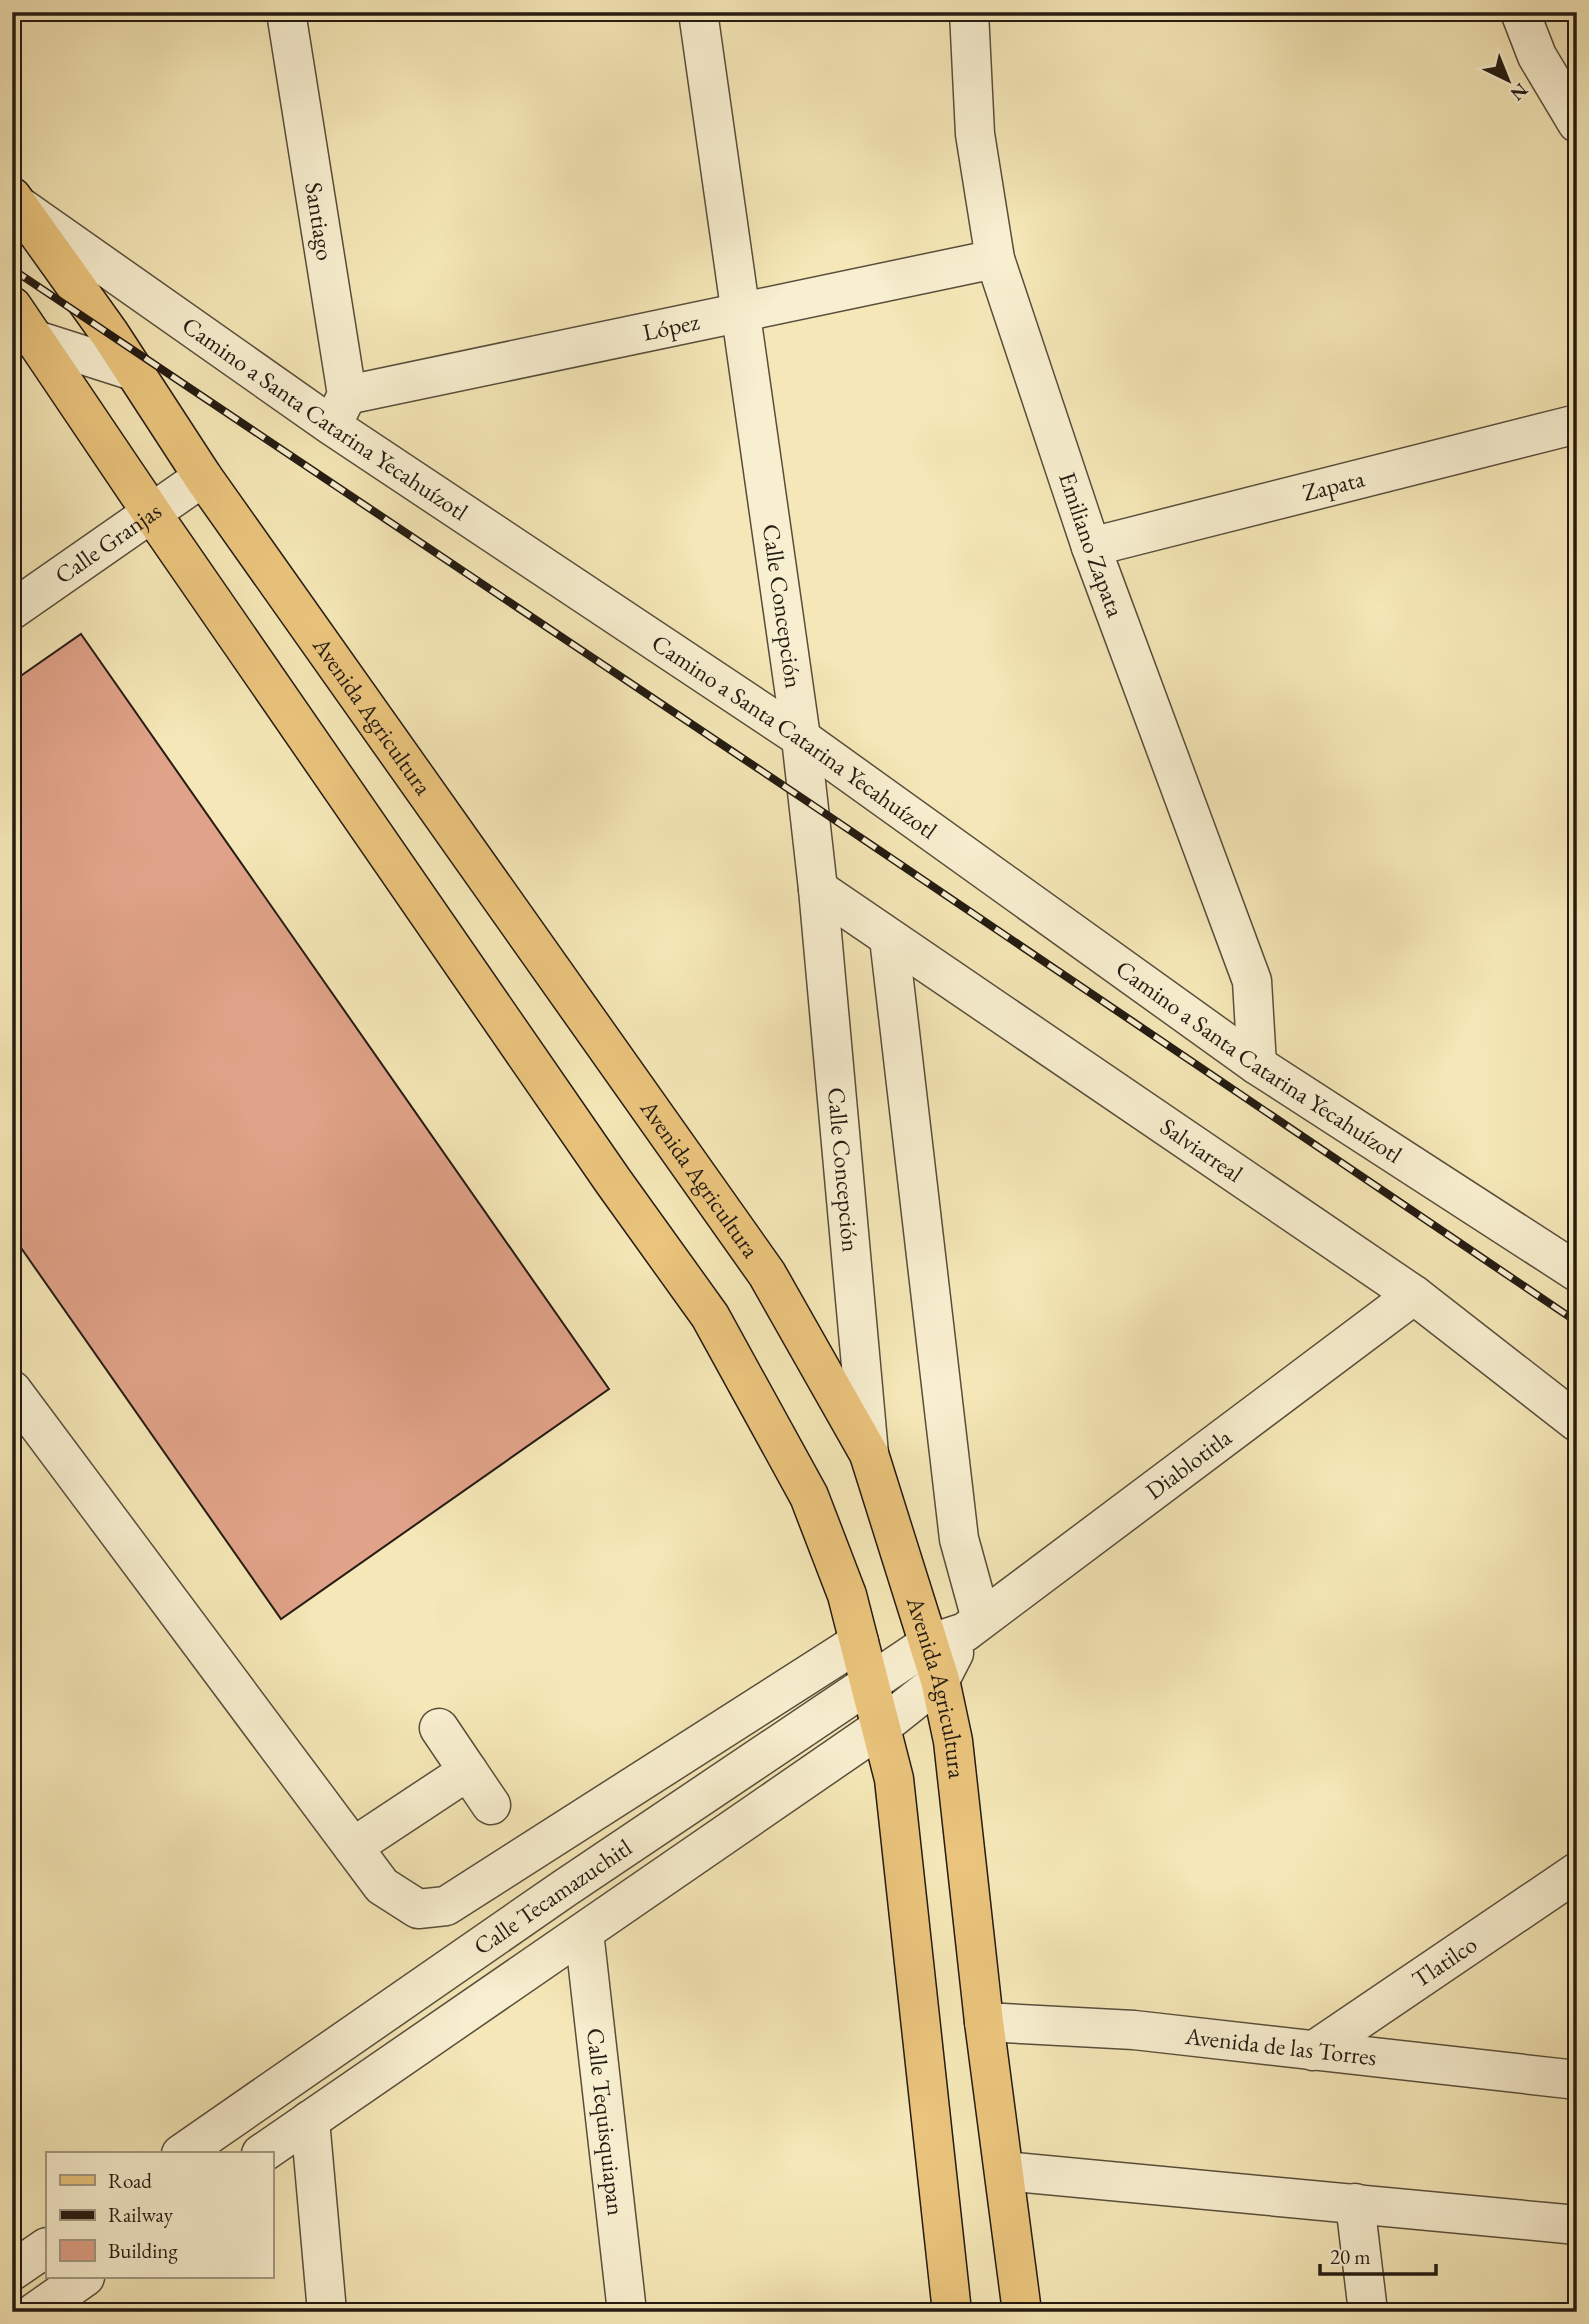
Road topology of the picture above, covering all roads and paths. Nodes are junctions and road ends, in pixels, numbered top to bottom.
1 (286, 12) edge
2 (698, 12) edge
3 (969, 12) edge
4 (1520, 12) edge
5 (1577, 123) edge
6 (14, 202) edge
7 (995, 259) junction
8 (12, 306) edge
9 (741, 311) junction
10 (24, 332) edge
11 (133, 370) junction
12 (340, 411) junction
13 (1577, 424) edge
14 (203, 477) junction
15 (151, 512) junction
16 (1091, 547) junction
17 (12, 610) edge
18 (801, 738) junction
19 (818, 889) junction
20 (889, 938) junction
21 (1257, 1065) junction
22 (1577, 1272) edge
23 (1414, 1295) junction
24 (12, 1390) edge
25 (1577, 1422) edge
26 (869, 1454) junction
27 (973, 1626) junction
28 (859, 1642) junction
29 (934, 1662) junction
30 (870, 1685) junction
31 (881, 1727) junction
32 (439, 1728) dead end
33 (468, 1771) junction
34 (491, 1805) dead end
35 (353, 1847) junction
36 (1577, 1872) edge
37 (584, 1932) junction
38 (984, 2021) junction
39 (1312, 2051) junction
40 (1577, 2080) edge
41 (310, 2120) junction
42 (184, 2152) edge
43 (264, 2152) edge
44 (1004, 2171) junction
45 (1355, 2203) junction
46 (1577, 2225) edge
47 (46, 2248) edge
48 (12, 2271) edge
49 (84, 2278) edge
50 (35, 2312) edge
51 (327, 2312) edge
52 (626, 2312) edge
53 (952, 2312) edge
54 (1022, 2312) edge
55 (1368, 2312) edge

1 - 12 street, Santiago
2 - 9 street, Calle Concepción
3 - 7 street, Emiliano Zapata
4 - 5 street
6 - 11 main road, Avenida Agricultura
6 - 12 street, Camino a Santa Catarina Yecahuízotl
7 - 9 street, López
7 - 16 street, Emiliano Zapata
8 - 10 main road
9 - 12 street, López
9 - 18 street, Calle Concepción
10 - 11 street
10 - 15 main road
11 - 14 main road, Avenida Agricultura
12 - 18 street, Camino a Santa Catarina Yecahuízotl
13 - 16 street, Zapata
14 - 15 street, Calle Granjas
14 - 26 main road, Avenida Agricultura
15 - 17 street, Calle Granjas
15 - 28 main road
16 - 21 street, Emiliano Zapata
18 - 19 street, Calle Concepción
18 - 21 street, Camino a Santa Catarina Yecahuízotl
19 - 20 street, Salviarreal
19 - 26 street, Calle Concepción
20 - 23 street, Salviarreal
20 - 27 street
21 - 22 street, Camino a Santa Catarina Yecahuízotl
23 - 25 street, Salviarreal
23 - 27 street, Diablotitla
24 - 35 street
26 - 29 main road, Avenida Agricultura
27 - 29 street, Diablotitla
28 - 30 main road
28 - 35 street
29 - 30 street, Calle Tecamazuchitl
29 - 31 street, Calle Tecamazuchitl
29 - 38 main road, Avenida Agricultura
30 - 31 main road
30 - 42 street, Calle Tecamazuchitl
31 - 37 street, Calle Tecamazuchitl
31 - 53 main road
32 - 33 street
33 - 34 street
33 - 35 street
36 - 39 street, Tlatilco
37 - 41 street, Calle Tecamazuchitl
37 - 52 street, Calle Tequisquiapan
38 - 39 street, Avenida de las Torres
38 - 44 main road, Avenida Agricultura
39 - 40 street, Avenida de las Torres
41 - 43 street, Calle Tecamazuchitl
41 - 51 street
44 - 45 street
44 - 54 main road, Avenida Agricultura
45 - 46 street
45 - 55 street
47 - 48 street
49 - 50 street

